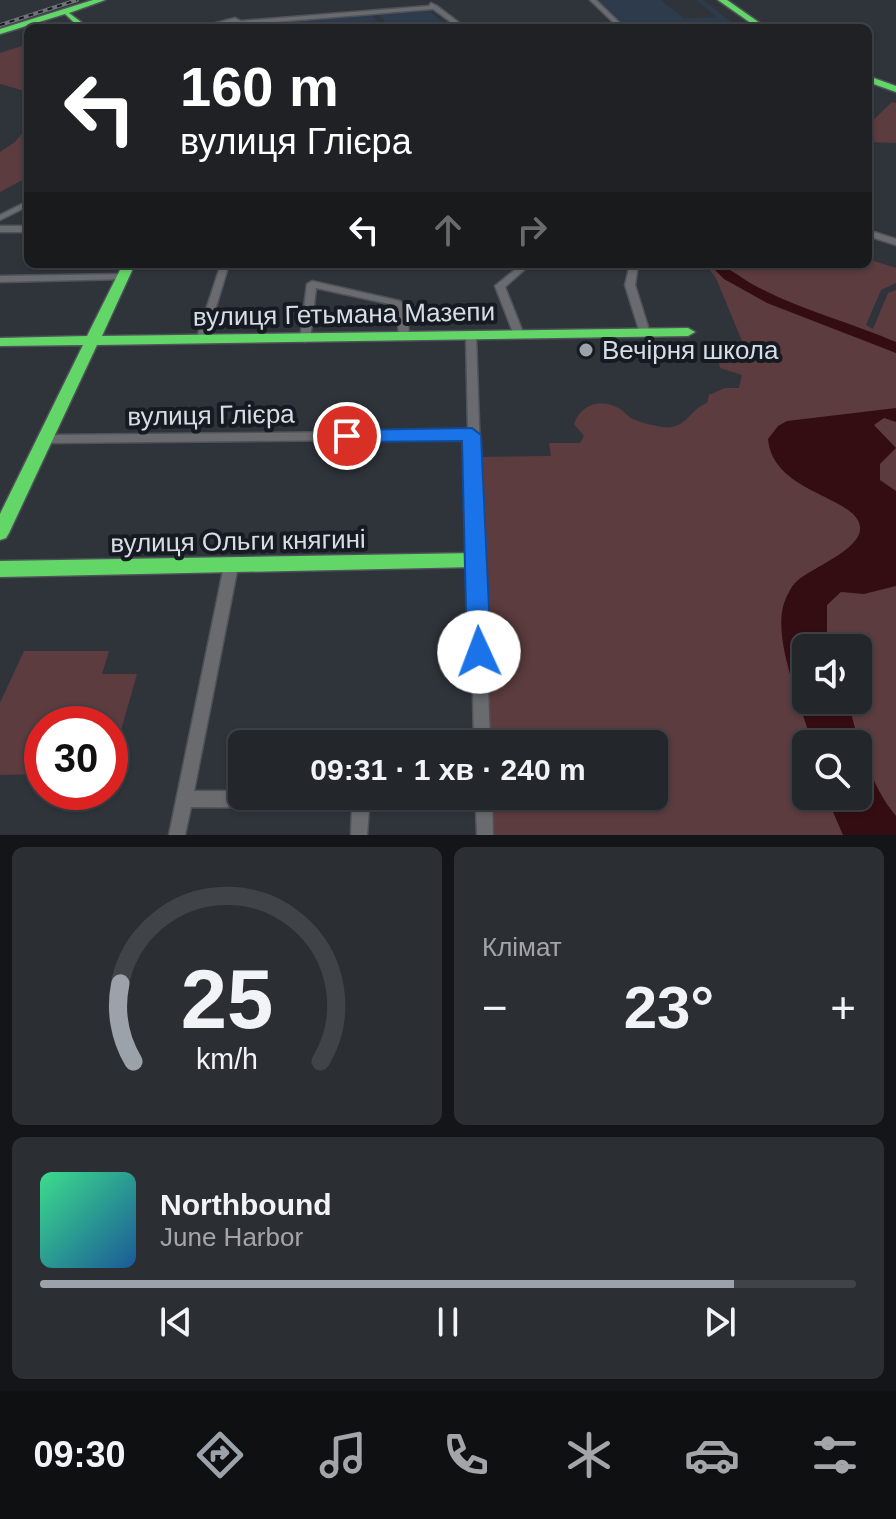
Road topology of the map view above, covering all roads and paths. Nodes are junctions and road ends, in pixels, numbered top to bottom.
1 (116, 0) edge
2 (426, 0) edge
3 (593, 0) edge
4 (94, 2) edge
5 (435, 7) junction
6 (734, 11) edge
7 (68, 15) junction
8 (31, 24) edge
9 (40, 24) edge
10 (80, 24) edge
11 (218, 24) edge
12 (458, 24) edge
13 (618, 24) edge
14 (756, 24) edge
15 (24, 27) edge
16 (24, 29) edge
17 (0, 35) edge
18 (872, 80) edge
19 (872, 88) edge
20 (896, 89) edge
21 (896, 96) edge
22 (24, 205) edge
23 (0, 218) edge
24 (0, 229) edge
25 (24, 229) edge
26 (872, 234) edge
27 (896, 242) edge
28 (224, 268) edge
29 (522, 268) edge
30 (633, 268) edge
31 (127, 270) edge
32 (0, 279) edge
33 (688, 332) dead end
34 (645, 333) junction
35 (519, 335) junction
36 (471, 336) junction
37 (404, 337) junction
38 (305, 339) junction
39 (201, 340) junction
40 (0, 342) edge
41 (94, 342) junction
42 (472, 435) junction
43 (47, 439) junction
44 (0, 533) edge
45 (476, 560) junction
46 (231, 566) junction
47 (0, 569) edge
48 (482, 730) edge
49 (184, 799) junction
50 (228, 799) edge
51 (360, 810) edge
52 (484, 810) edge
53 (177, 835) edge
54 (359, 835) edge
55 (485, 835) edge

1 - 4 street
2 - 5 street
3 - 13 street
4 - 7 street
4 - 8 street
5 - 11 street
5 - 12 street
6 - 14 street
7 - 9 street
7 - 10 street
15 - 17 street
16 - 17 street
18 - 20 street
19 - 21 street
22 - 23 street
24 - 25 street
26 - 27 street
28 - 39 street
29 - 35 street
30 - 34 street
31 - 32 street
31 - 41 street
33 - 34 street, вулиця Гетьмана Мазепи
34 - 35 street, вулиця Гетьмана Мазепи
35 - 36 street, вулиця Гетьмана Мазепи
36 - 37 street, вулиця Гетьмана Мазепи
36 - 42 street
37 - 38 street, вулиця Гетьмана Мазепи
37 - 38 street
38 - 39 street, вулиця Гетьмана Мазепи
39 - 41 street, вулиця Гетьмана Мазепи
40 - 41 street, вулиця Гетьмана Мазепи
41 - 43 street
42 - 43 street, вулиця Глієра
42 - 45 street
43 - 44 street
45 - 46 street, вулиця Ольги княгині
45 - 48 street
46 - 47 street, вулиця Ольги княгині
46 - 49 street
49 - 50 street
49 - 53 street
51 - 54 street
52 - 55 street

